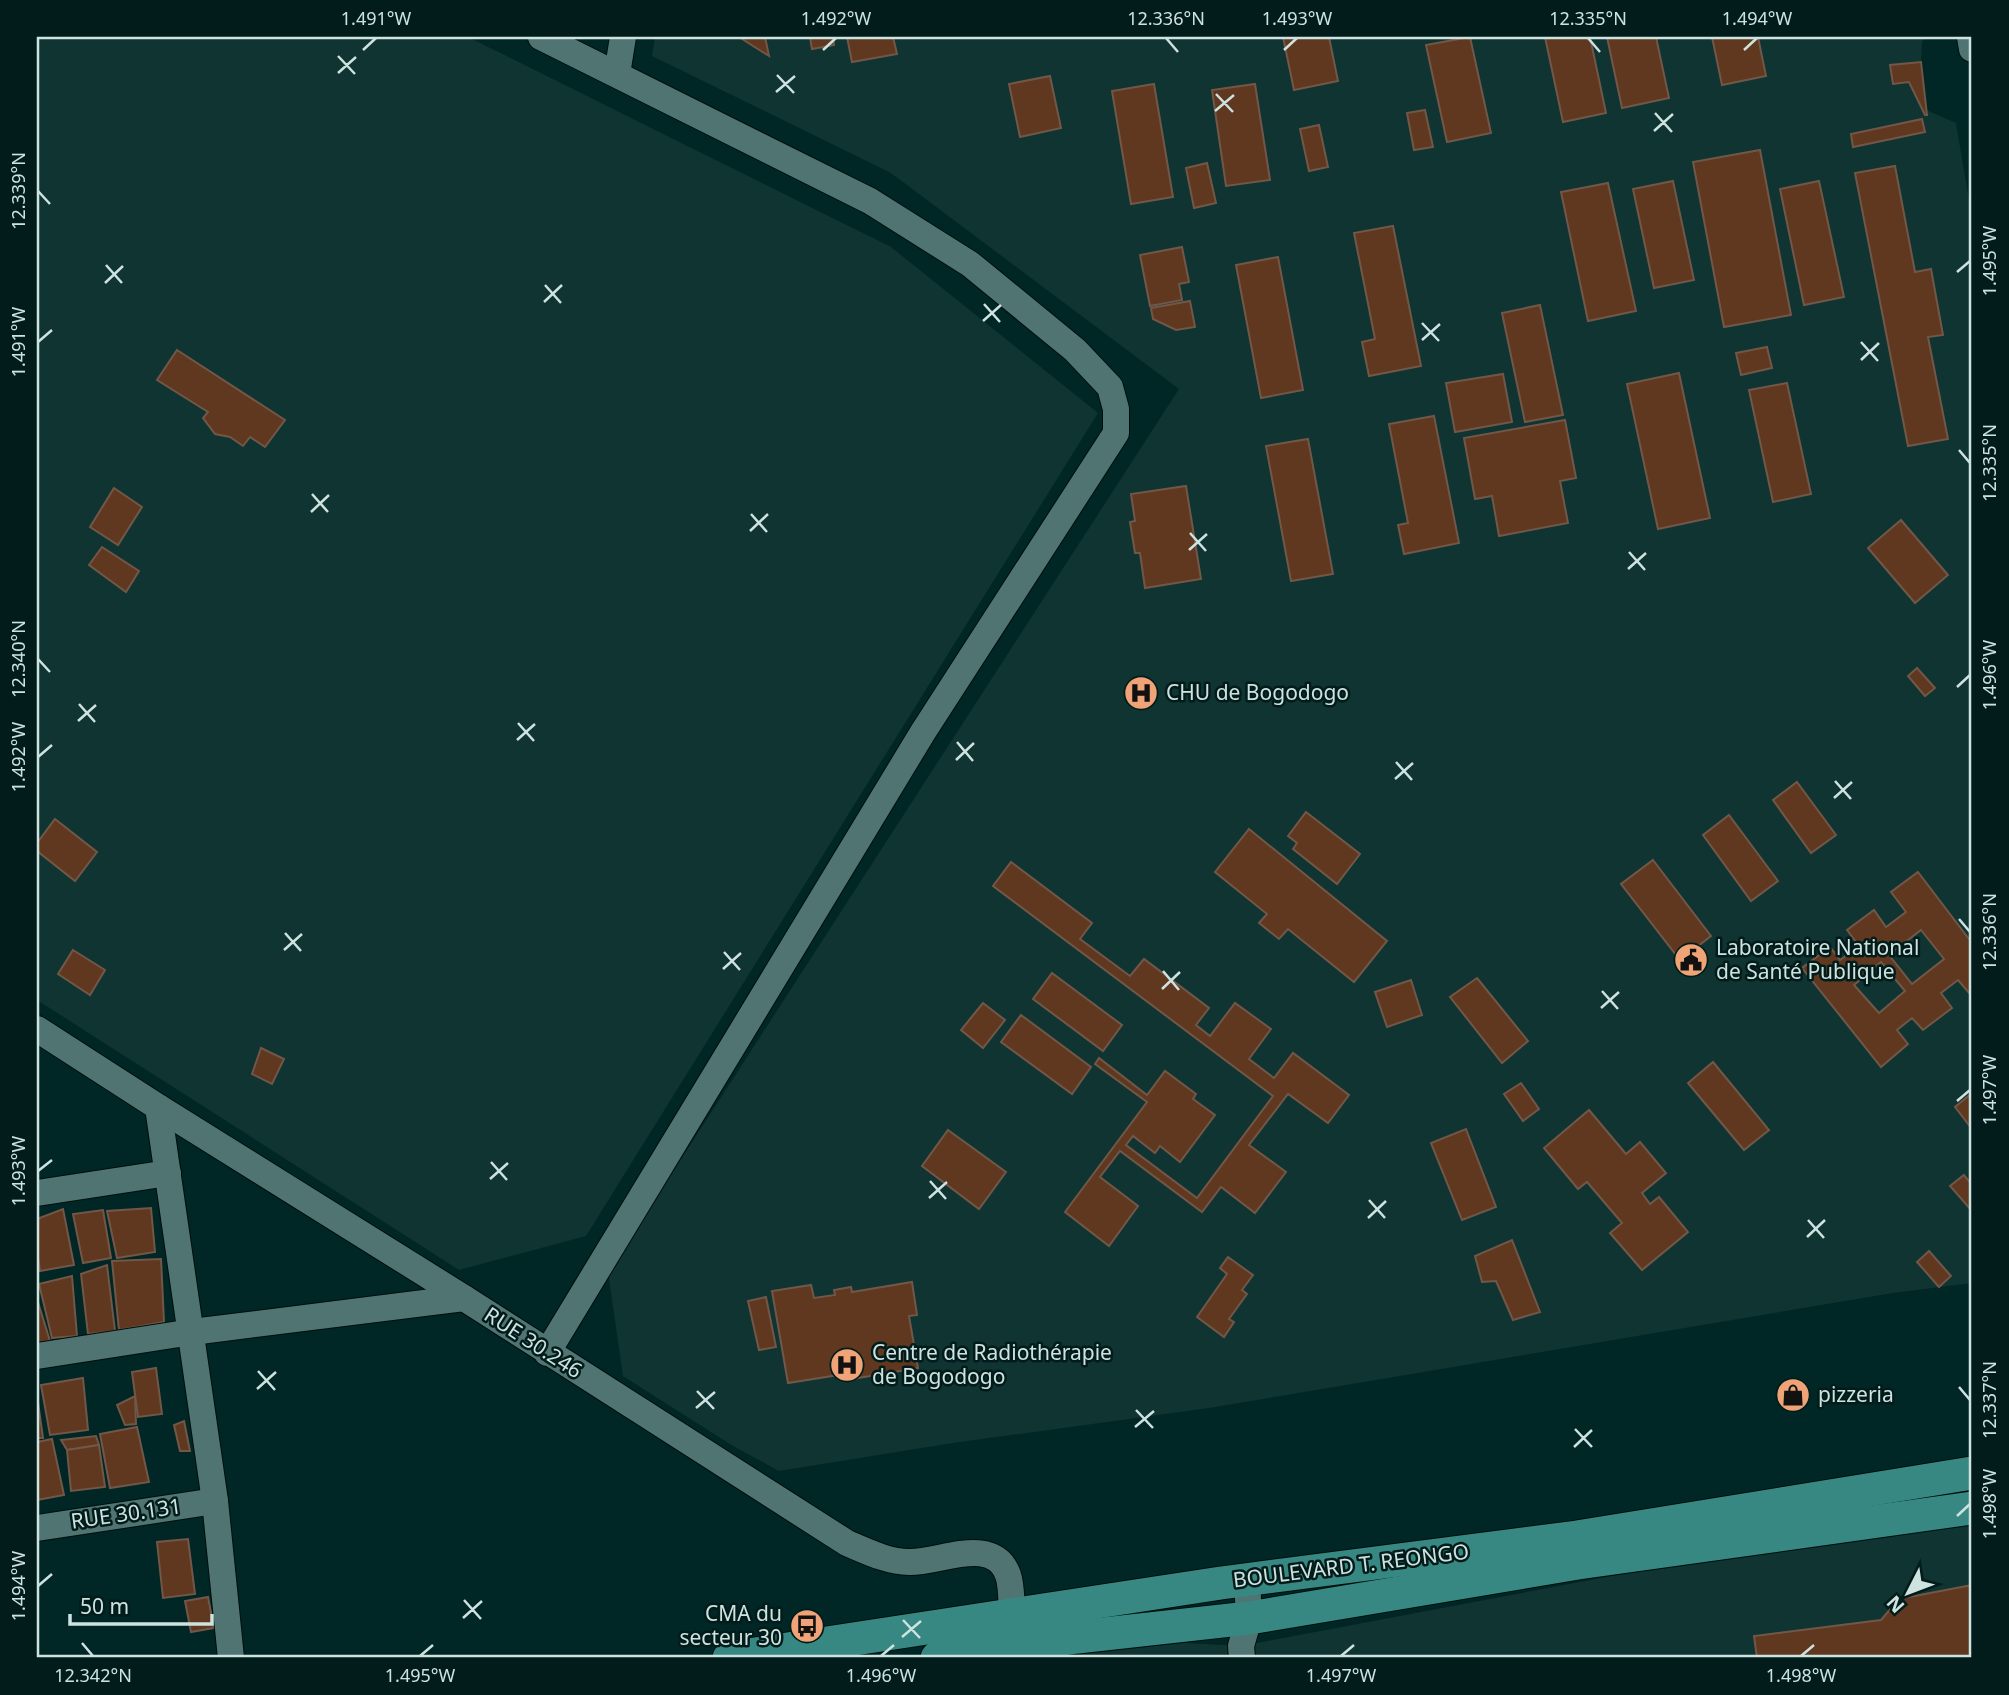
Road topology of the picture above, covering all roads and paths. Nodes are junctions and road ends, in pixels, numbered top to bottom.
1 (541, 37) edge
2 (623, 37) edge
3 (1970, 37) edge
4 (1972, 49) edge
5 (617, 74) junction
6 (37, 1029) edge
7 (158, 1107) junction
8 (168, 1172) junction
9 (37, 1194) edge
10 (464, 1298) junction
11 (191, 1332) junction
12 (547, 1353) junction
13 (37, 1356) edge
14 (1972, 1473) edge
15 (215, 1501) junction
16 (1972, 1508) edge
17 (37, 1528) edge
18 (1234, 1582) junction
19 (1012, 1614) junction
20 (1239, 1636) edge
21 (231, 1658) edge
22 (729, 1658) edge
23 (937, 1658) edge

1 - 5 street
2 - 5 street
3 - 4 street
5 - 12 street
6 - 7 street, RUE 30.246
7 - 8 street
7 - 10 street, RUE 30.246
8 - 9 street
8 - 11 street
10 - 11 street
10 - 12 street, RUE 30.246
11 - 13 street
11 - 15 street
12 - 19 street, RUE 30.246
14 - 18 main road, BOULEVARD T. REONGO
15 - 17 street, RUE 30.131
15 - 21 street
16 - 20 main road, BOULEVARD T. REONGO
18 - 19 main road, BOULEVARD T. REONGO
18 - 20 street
19 - 22 main road, BOULEVARD T. REONGO
20 - 23 main road, BOULEVARD T. REONGO

